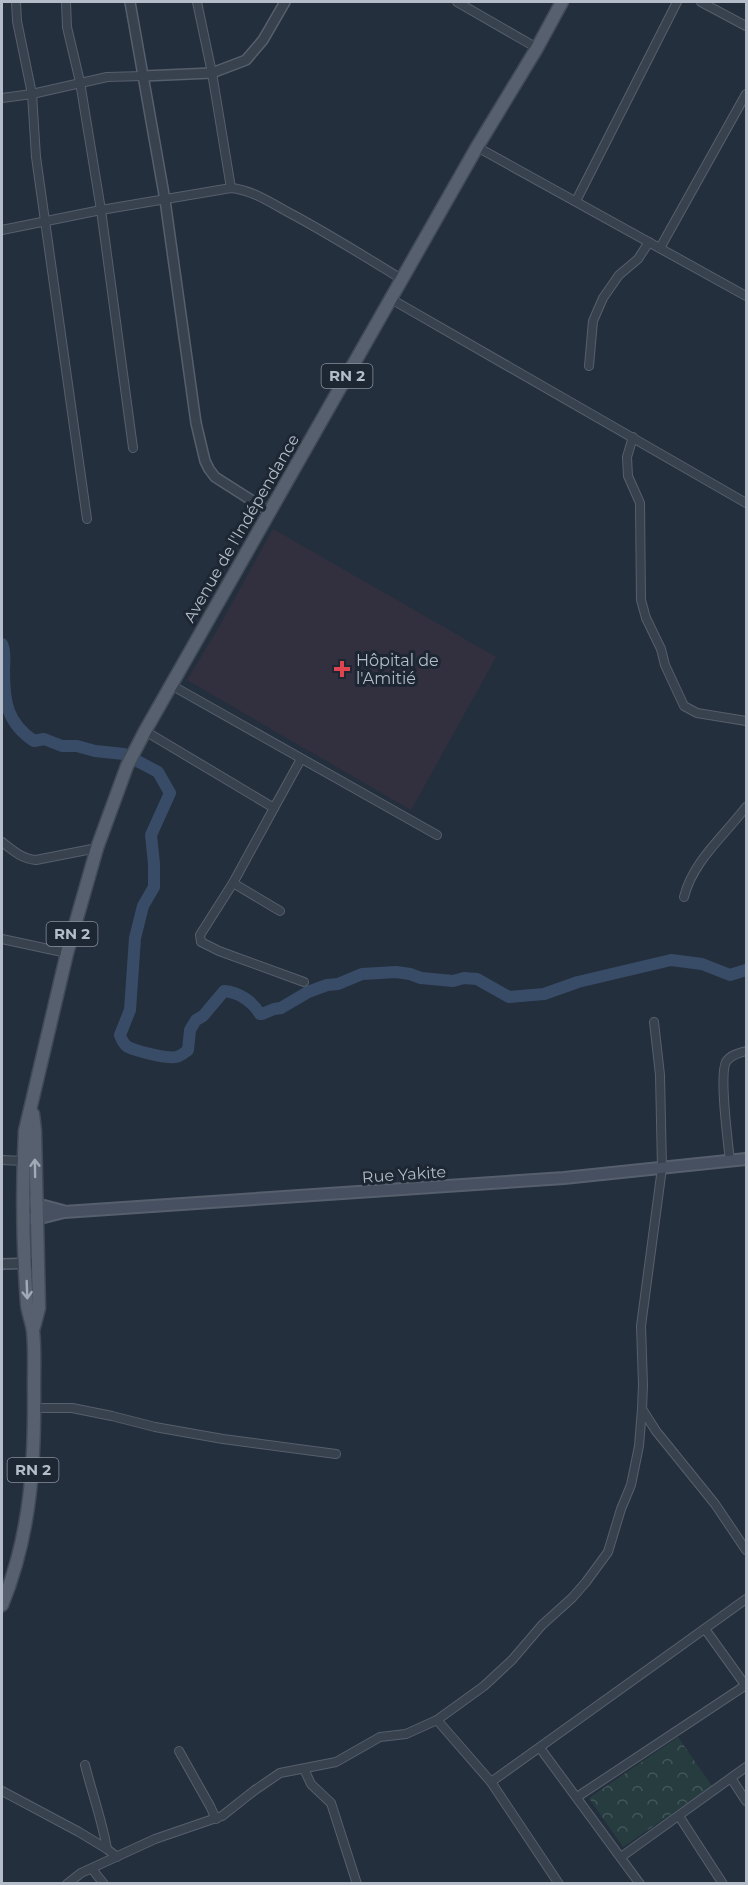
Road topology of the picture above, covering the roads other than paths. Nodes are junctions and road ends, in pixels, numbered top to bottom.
1 (16, 2) edge
2 (66, 2) edge
3 (130, 2) edge
4 (197, 2) edge
5 (285, 2) edge
6 (457, 2) edge
7 (561, 2) edge
8 (677, 2) edge
9 (701, 2) edge
10 (747, 26) edge
11 (537, 48) junction
12 (212, 74) junction
13 (143, 76) junction
14 (80, 82) junction
15 (32, 94) junction
16 (747, 94) edge
17 (2, 98) edge
18 (477, 147) junction
19 (231, 188) junction
20 (165, 200) junction
21 (576, 201) junction
22 (101, 210) junction
23 (45, 222) junction
24 (2, 230) edge
25 (649, 242) junction
26 (660, 248) junction
27 (403, 279) junction
28 (746, 295) edge
29 (391, 299) junction
30 (589, 366) dead end
31 (633, 437) junction
32 (133, 448) dead end
33 (747, 502) edge
34 (270, 512) junction
35 (87, 519) dead end
36 (171, 685) junction
37 (747, 721) edge
38 (145, 731) junction
39 (301, 759) junction
40 (747, 807) edge
41 (274, 808) junction
42 (437, 835) dead end
43 (2, 842) edge
44 (97, 848) junction
45 (233, 883) junction
46 (684, 897) dead end
47 (280, 911) dead end
48 (2, 939) edge
49 (67, 953) junction
50 (304, 982) dead end
51 (654, 1022) dead end
52 (747, 1051) edge
53 (32, 1106) junction
54 (747, 1159) edge
55 (2, 1160) edge
56 (23, 1161) junction
57 (730, 1161) junction
58 (662, 1168) junction
59 (30, 1202) junction
60 (63, 1212) junction
61 (30, 1219) junction
62 (32, 1263) junction
63 (2, 1264) edge
64 (34, 1408) junction
65 (642, 1409) junction
66 (336, 1454) dead end
67 (747, 1550) edge
68 (747, 1599) edge
69 (2, 1605) edge
70 (705, 1629) junction
71 (746, 1686) edge
72 (436, 1720) junction
73 (540, 1748) junction
74 (179, 1751) dead end
75 (85, 1765) dead end
76 (747, 1767) edge
77 (304, 1769) junction
78 (731, 1778) junction
79 (491, 1782) junction
80 (2, 1791) edge
81 (577, 1797) junction
82 (747, 1801) edge
83 (679, 1816) junction
84 (216, 1819) junction
85 (107, 1849) junction
86 (117, 1857) junction
87 (621, 1857) junction
88 (92, 1869) junction
89 (67, 1884) edge
90 (104, 1884) edge
91 (357, 1884) edge
92 (559, 1884) edge
93 (640, 1884) edge
94 (723, 1884) edge

1 - 15 street
2 - 14 street
3 - 13 street
4 - 12 street
5 - 12 street
6 - 11 street
7 - 11 main road, Avenue de l'Indépendance / RN 2
8 - 21 street
9 - 10 street
11 - 18 main road, Avenue de l'Indépendance / RN 2
12 - 13 street
12 - 19 street
13 - 14 street
13 - 20 street
14 - 15 street
14 - 22 street
15 - 17 street
15 - 23 street
16 - 26 street
18 - 21 street
18 - 27 main road, Avenue de l'Indépendance / RN 2
19 - 20 street
19 - 27 street
20 - 22 street
20 - 34 street
21 - 25 street
22 - 23 street
22 - 32 street
23 - 24 street
23 - 35 street
25 - 26 street
25 - 30 street
26 - 28 street
27 - 29 main road, Avenue de l'Indépendance / RN 2
29 - 31 street
29 - 34 main road, Avenue de l'Indépendance / RN 2
31 - 33 street
31 - 37 street
34 - 36 main road, Avenue de l'Indépendance / RN 2
36 - 38 main road, Avenue de l'Indépendance / RN 2
36 - 39 street
38 - 41 street
38 - 44 main road, Avenue de l'Indépendance / RN 2
39 - 41 street
39 - 42 street
40 - 46 street
41 - 45 street
43 - 44 street
44 - 49 main road, Avenue de l'Indépendance / RN 2
45 - 47 street
45 - 50 street
48 - 49 street
49 - 53 main road, Avenue de l'Indépendance / RN 2
51 - 58 street
52 - 57 street
53 - 56 main road, Avenue de l'Indépendance / RN 2
59 -> 53 main road, Avenue de l'Indépendance / RN 2
54 - 57 main road, Rue Yakite
55 - 56 street
56 - 59 main road, Avenue de l'Indépendance / RN 2
57 - 58 main road, Rue Yakite
58 - 60 main road, Rue Yakite
58 - 65 street
59 - 60 main road, Rue Yakite
59 - 61 main road, Avenue de l'Indépendance / RN 2
60 - 61 main road, Rue Yakite
61 - 62 main road, Avenue de l'Indépendance / RN 2
62 - 63 street
62 - 64 main road, Avenue de l'Indépendance / RN 2
64 - 66 street
64 - 69 main road, Avenue de l'Indépendance / RN 2
65 - 67 street
65 - 72 street
68 - 70 street
70 - 71 street
70 - 73 street
71 - 81 street
72 - 77 street
72 - 79 street
73 - 79 street
73 - 81 street
74 - 84 street
75 - 85 street
76 - 78 street
77 - 84 street
77 - 91 street
78 - 82 street
78 - 83 street
79 - 92 street
80 - 85 street
81 - 87 street
83 - 87 street
83 - 94 street
84 - 86 street
85 - 86 street
86 - 88 street
87 - 93 street
88 - 89 street
88 - 90 street

